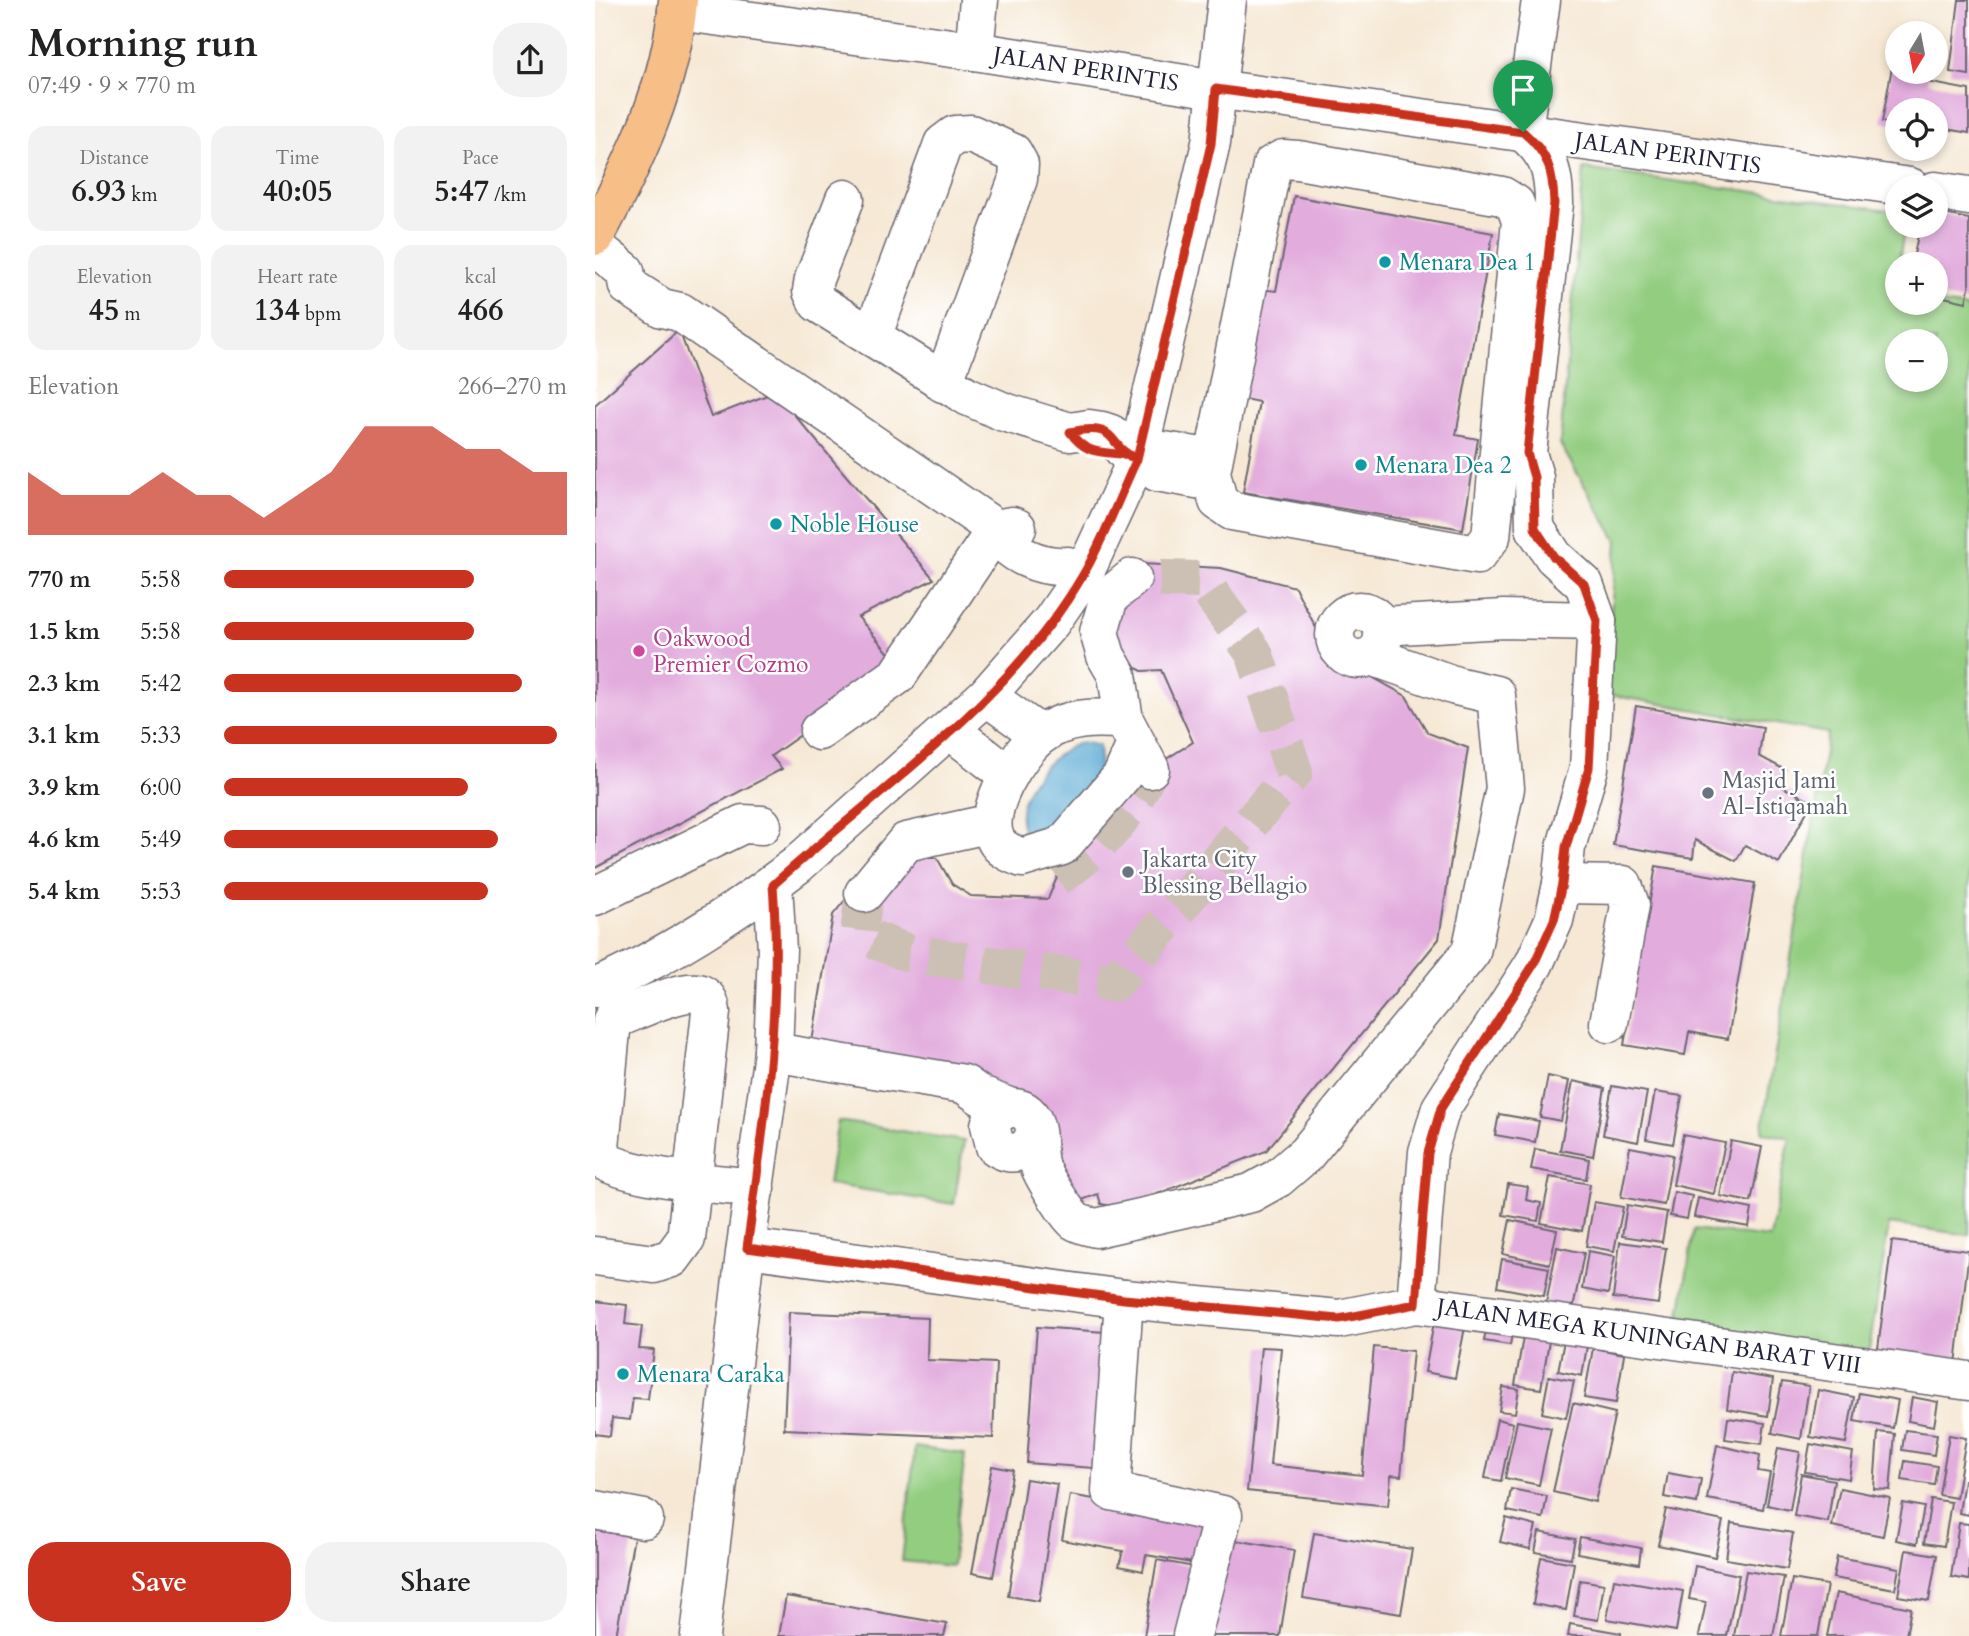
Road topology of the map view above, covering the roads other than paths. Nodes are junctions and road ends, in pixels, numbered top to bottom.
1 (1227, 0) edge
2 (1541, 0) edge
3 (678, 6) edge
4 (978, 17) edge
5 (1216, 89) junction
6 (1523, 132) junction
7 (1885, 183) edge
8 (1948, 193) edge
9 (1969, 196) edge
10 (845, 199) dead end
11 (595, 236) edge
12 (595, 247) edge
13 (1528, 318) junction
14 (872, 337) junction
15 (943, 383) junction
16 (1138, 459) junction
17 (1211, 472) junction
18 (996, 529) junction
19 (1076, 570) junction
20 (1132, 578) dead end
21 (1597, 621) junction
22 (986, 696) junction
23 (950, 730) junction
24 (819, 732) dead end
25 (1041, 735) junction
26 (1137, 745) junction
27 (1008, 775) junction
28 (992, 823) junction
29 (762, 825) dead end
30 (1022, 859) junction
31 (1057, 877) dead end
32 (1562, 884) junction
33 (773, 885) junction
34 (864, 893) tunnel mouth
35 (595, 896) edge
36 (601, 1012) edge
37 (1609, 1023) dead end
38 (773, 1052) junction
39 (695, 1180) junction
40 (755, 1188) junction
41 (747, 1248) junction
42 (595, 1256) edge
43 (1124, 1299) junction
44 (1416, 1304) junction
45 (1969, 1381) edge
46 (595, 1510) edge
47 (644, 1519) dead end
48 (700, 1636) edge
49 (1192, 1636) edge

1 - 5 street
2 - 6 street
3 - 4 street, JALAN PERINTIS
3 - 11 main road
4 - 5 street, JALAN PERINTIS
5 - 6 street, JALAN PERINTIS
5 - 16 street
6 - 7 street, JALAN PERINTIS
6 - 13 street
8 - 9 street
10 - 14 street
12 - 18 street
13 - 17 street
13 - 17 street
13 - 21 street
14 - 15 street
14 - 15 street
15 - 16 street
16 - 17 street
16 - 19 street
18 - 19 street
18 - 24 street
19 - 22 street
20 - 26 street
21 - 32 street
21 - 38 street
22 - 23 street
22 - 25 street
23 - 27 street
23 - 33 street
25 - 26 street
25 - 27 street
26 - 30 street
27 - 28 street
28 - 30 street
28 - 34 street
29 - 35 street
30 - 31 street
32 - 37 street
32 - 44 street
33 - 36 street
33 - 38 street
36 - 39 street
36 - 39 street
38 - 40 street
39 - 40 street
39 - 42 street
40 - 41 street
41 - 43 street, JALAN MEGA KUNINGAN BARAT VIII
41 - 48 street
43 - 44 street, JALAN MEGA KUNINGAN BARAT VIII
43 - 49 street
44 - 45 street, JALAN MEGA KUNINGAN BARAT VIII
46 - 47 street

